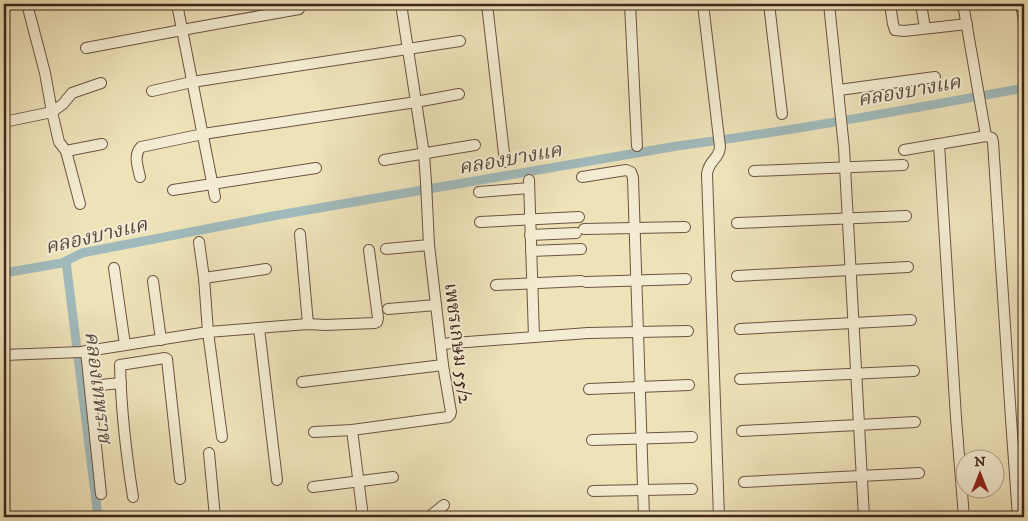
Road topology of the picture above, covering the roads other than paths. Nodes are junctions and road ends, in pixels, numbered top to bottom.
1 (27, 4) edge
2 (178, 4) edge
3 (401, 4) edge
4 (486, 4) edge
5 (630, 4) edge
6 (703, 4) edge
7 (769, 4) edge
8 (829, 4) edge
9 (890, 4) edge
10 (921, 4) edge
11 (964, 4) edge
12 (1021, 4) edge
13 (299, 9) dead end
14 (1024, 21) edge
15 (967, 24) junction
16 (924, 28) junction
17 (182, 30) junction
18 (460, 40) dead end
19 (86, 48) dead end
20 (408, 49) junction
21 (935, 76) dead end
22 (192, 82) junction
23 (101, 83) dead end
24 (152, 90) dead end
25 (839, 90) junction
26 (459, 94) dead end
27 (416, 102) junction
28 (52, 112) junction
29 (782, 114) dead end
30 (4, 122) edge
31 (203, 134) junction
32 (986, 136) junction
33 (102, 144) dead end
34 (939, 144) junction
35 (475, 145) dead end
36 (637, 146) dead end
37 (904, 150) dead end
38 (66, 151) junction
39 (424, 154) junction
40 (384, 160) dead end
41 (505, 162) dead end
42 (903, 165) dead end
43 (845, 167) junction
44 (316, 168) dead end
45 (754, 171) dead end
46 (140, 177) dead end
47 (582, 177) dead end
48 (212, 184) junction
49 (173, 190) dead end
50 (479, 192) dead end
51 (215, 197) dead end
52 (80, 204) dead end
53 (906, 216) dead end
54 (579, 217) dead end
55 (530, 219) junction
56 (848, 219) junction
57 (480, 222) dead end
58 (737, 223) dead end
59 (685, 227) dead end
60 (634, 228) junction
61 (300, 234) dead end
62 (530, 235) junction
63 (199, 242) dead end
64 (429, 245) junction
65 (386, 249) dead end
66 (581, 249) dead end
67 (369, 250) dead end
68 (531, 251) junction
69 (908, 267) dead end
70 (114, 268) dead end
71 (266, 269) dead end
72 (851, 270) junction
73 (737, 276) dead end
74 (204, 278) junction
75 (686, 279) dead end
76 (636, 280) junction
77 (153, 281) dead end
78 (532, 283) junction
79 (496, 285) dead end
80 (436, 305) junction
81 (388, 309) dead end
82 (911, 320) dead end
83 (854, 323) junction
84 (308, 324) junction
85 (259, 328) junction
86 (740, 329) dead end
87 (688, 330) dead end
88 (208, 332) junction
89 (638, 332) junction
90 (534, 337) junction
91 (161, 340) junction
92 (441, 344) junction
93 (122, 346) junction
94 (79, 352) junction
95 (4, 355) edge
96 (120, 365) junction
97 (443, 365) junction
98 (914, 371) dead end
99 (856, 374) junction
100 (740, 379) dead end
101 (302, 382) dead end
102 (121, 383) junction
103 (689, 385) dead end
104 (90, 386) junction
105 (640, 387) junction
106 (589, 389) dead end
107 (916, 422) dead end
108 (859, 425) junction
109 (352, 430) junction
110 (742, 431) dead end
111 (314, 432) dead end
112 (222, 437) dead end
113 (692, 437) dead end
114 (642, 438) junction
115 (592, 440) dead end
116 (209, 453) dead end
117 (920, 473) dead end
118 (862, 476) junction
119 (394, 477) dead end
120 (180, 479) dead end
121 (277, 480) dead end
122 (358, 481) junction
123 (744, 482) dead end
124 (313, 487) dead end
125 (692, 489) dead end
126 (643, 490) junction
127 (592, 491) dead end
128 (101, 494) dead end
129 (133, 497) dead end
130 (444, 505) dead end
131 (215, 517) edge
132 (363, 517) edge
133 (429, 517) edge
134 (644, 517) edge
135 (719, 517) edge
136 (864, 517) edge
137 (964, 517) edge
138 (1018, 517) edge

1 - 28 street
2 - 17 street
3 - 20 street, เพชรเกษม 55/2
4 - 41 street
5 - 36 street
6 - 135 street
7 - 29 street
8 - 25 street
9 - 16 street
10 - 16 street
11 - 15 street
12 - 14 street
13 - 17 street
15 - 16 street
15 - 32 street
17 - 19 street
17 - 22 street
18 - 20 street
20 - 22 street
20 - 27 street, เพชรเกษม 55/2
21 - 25 street
22 - 24 street
22 - 31 street
23 - 28 street
25 - 43 street
26 - 27 street
27 - 31 street
27 - 39 street, เพชรเกษม 55/2
28 - 30 street
28 - 38 street
31 - 46 street
31 - 48 street
32 - 34 street
32 - 138 street
33 - 38 street
34 - 37 street
34 - 137 street
35 - 39 street
38 - 52 street
39 - 40 street
39 - 64 street, เพชรเกษม 55/2
42 - 43 street
43 - 45 street
43 - 56 street
44 - 48 street
47 - 60 street
48 - 49 street
48 - 51 street
50 - 55 street
53 - 56 street
54 - 55 street
55 - 57 street
55 - 62 street
56 - 58 street
56 - 72 street
59 - 60 street
60 - 62 street
60 - 76 street
61 - 84 street
62 - 68 street
63 - 74 street
64 - 65 street
64 - 80 street, เพชรเกษม 55/2
66 - 68 street
67 - 84 street
68 - 78 street
69 - 72 street
70 - 93 street
71 - 74 street
72 - 73 street
72 - 83 street
74 - 88 street
75 - 76 street
76 - 78 street
76 - 89 street
77 - 91 street
78 - 79 street
78 - 90 street
80 - 81 street
80 - 92 street, เพชรเกษม 55/2
82 - 83 street
83 - 86 street
83 - 99 street
84 - 85 street
85 - 88 street
85 - 121 street
87 - 89 street
88 - 91 street
88 - 112 street
89 - 90 street
89 - 105 street
90 - 92 street
91 - 93 street
92 - 97 street, เพชรเกษม 55/2
93 - 94 street
93 - 96 street
94 - 95 street
94 - 104 street
96 - 102 street
96 - 120 street
97 - 101 street
97 - 109 street, เพชรเกษม 55/2
98 - 99 street
99 - 100 street
99 - 108 street
102 - 104 street
102 - 129 street
103 - 105 street
104 - 128 street
105 - 106 street
105 - 114 street
107 - 108 street
108 - 110 street
108 - 118 street
109 - 111 street, เพชรเกษม 55/2
109 - 122 street
113 - 114 street
114 - 115 street
114 - 126 street
116 - 131 street
117 - 118 street
118 - 123 street
118 - 136 street
119 - 122 street
122 - 124 street
122 - 132 street
125 - 126 street
126 - 127 street
126 - 134 street
130 - 133 street

